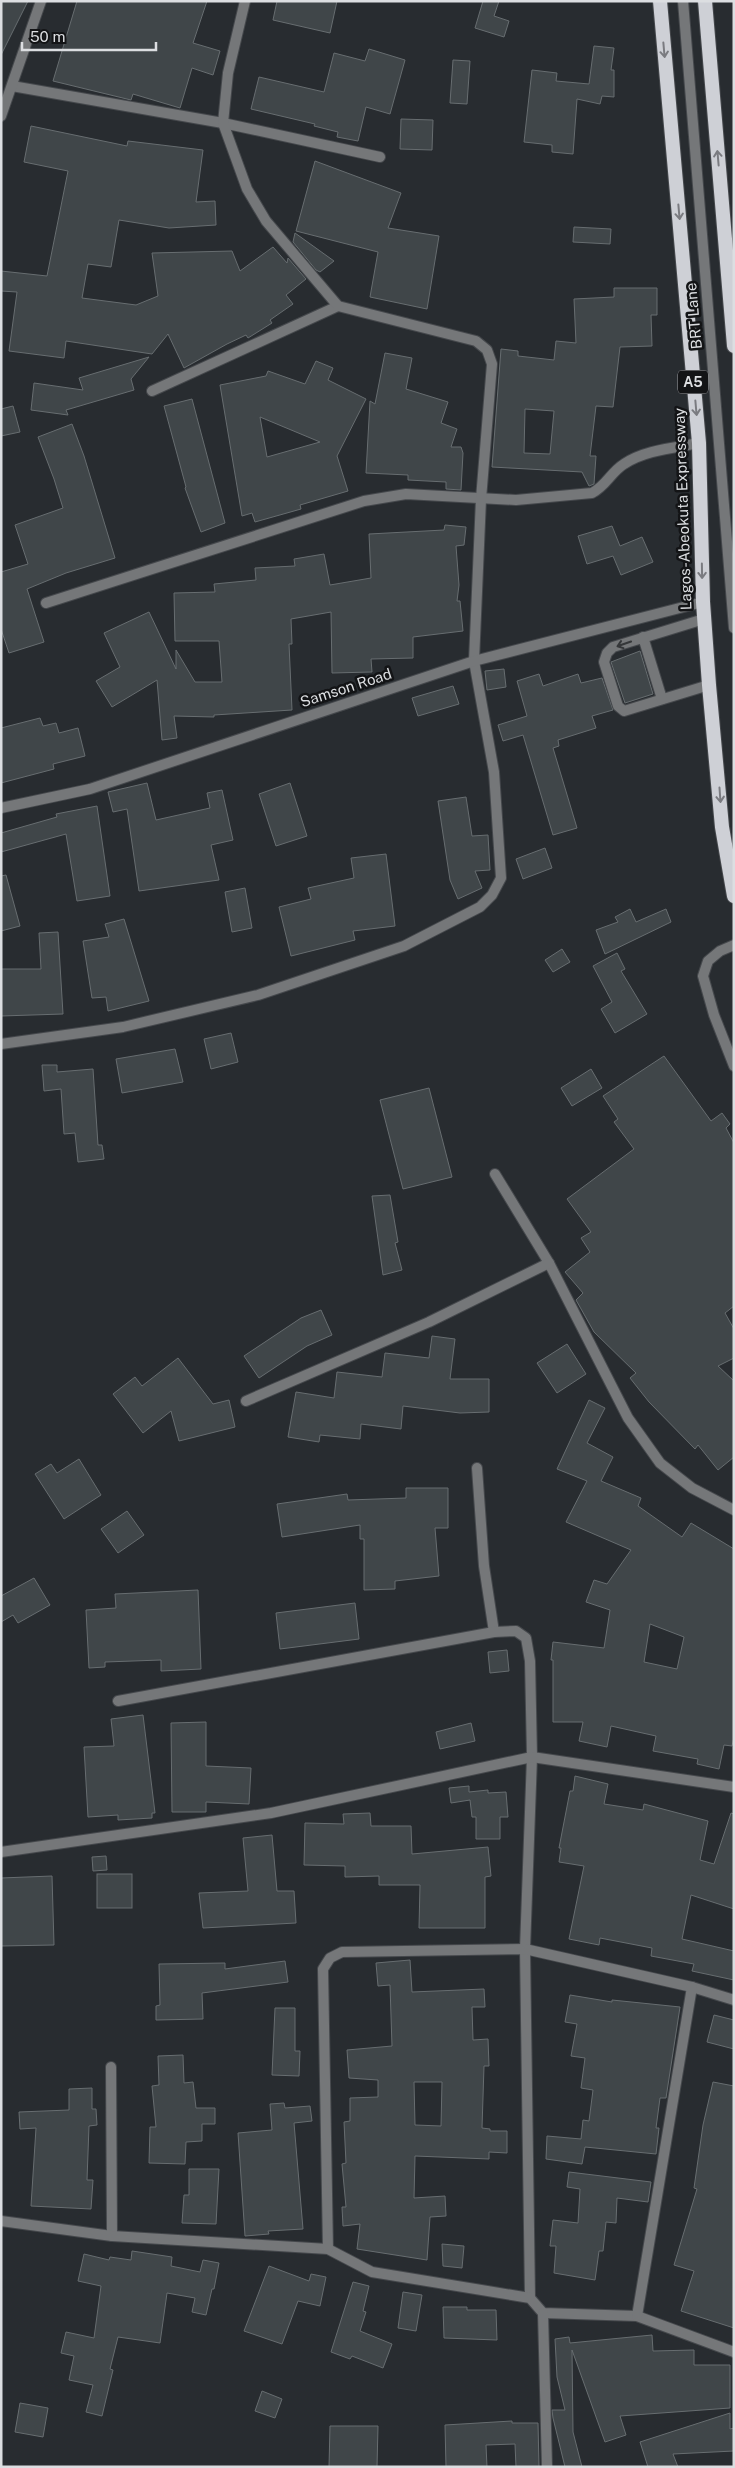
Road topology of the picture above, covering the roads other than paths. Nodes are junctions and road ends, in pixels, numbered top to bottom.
1 (41, 1) edge
2 (245, 1) edge
3 (660, 1) edge
4 (683, 1) edge
5 (705, 1) edge
6 (12, 86) junction
7 (1, 116) edge
8 (223, 123) junction
9 (380, 158) dead end
10 (338, 306) junction
11 (734, 346) edge
12 (152, 391) dead end
13 (699, 442) junction
14 (481, 499) junction
15 (703, 602) junction
16 (46, 603) dead end
17 (704, 619) junction
18 (734, 628) edge
19 (643, 637) junction
20 (474, 661) junction
21 (709, 685) junction
22 (662, 700) junction
23 (1, 808) edge
24 (734, 896) edge
25 (734, 945) edge
26 (1, 1044) edge
27 (734, 1066) edge
28 (495, 1174) dead end
29 (549, 1263) junction
30 (246, 1401) dead end
31 (477, 1468) dead end
32 (734, 1510) edge
33 (494, 1632) junction
34 (118, 1700) dead end
35 (532, 1757) junction
36 (734, 1787) edge
37 (1, 1852) edge
38 (525, 1949) junction
39 (692, 1987) junction
40 (734, 2000) edge
41 (111, 2067) dead end
42 (1, 2221) edge
43 (112, 2236) junction
44 (328, 2249) junction
45 (530, 2298) junction
46 (543, 2313) junction
47 (637, 2316) junction
48 (734, 2352) edge
49 (546, 2467) edge

1 - 6 street
2 - 8 street
3 -> 13 highway, Lagos-Abeokuta Expressway / A5
4 - 18 street, BRT Lane
11 -> 5 highway
6 - 7 street
6 - 8 street
8 - 9 street
8 - 10 street
10 - 12 street
10 - 14 street
13 - 14 street
13 -> 15 highway, Lagos-Abeokuta Expressway / A5
14 - 16 street
14 - 20 street
15 - 17 highway, Lagos-Abeokuta Expressway / A5
15 - 20 street, Samson Road
17 - 19 street
17 - 21 highway, Lagos-Abeokuta Expressway / A5
19 - 22 street
19 -> 22 street
20 - 23 street, Samson Road
20 - 26 street
21 - 22 street
21 -> 24 highway, Lagos-Abeokuta Expressway / A5
25 - 27 street
28 - 29 street
29 - 30 street
29 - 32 street
31 - 33 street
33 - 34 street
33 - 35 street
35 - 36 street
35 - 37 street
35 - 38 street
38 - 39 street
38 - 44 street
38 - 45 street
39 - 40 street
39 - 47 street
41 - 43 street
42 - 43 street
43 - 44 street
44 - 45 street
45 - 46 street
46 - 47 street
46 - 49 street
47 - 48 street

